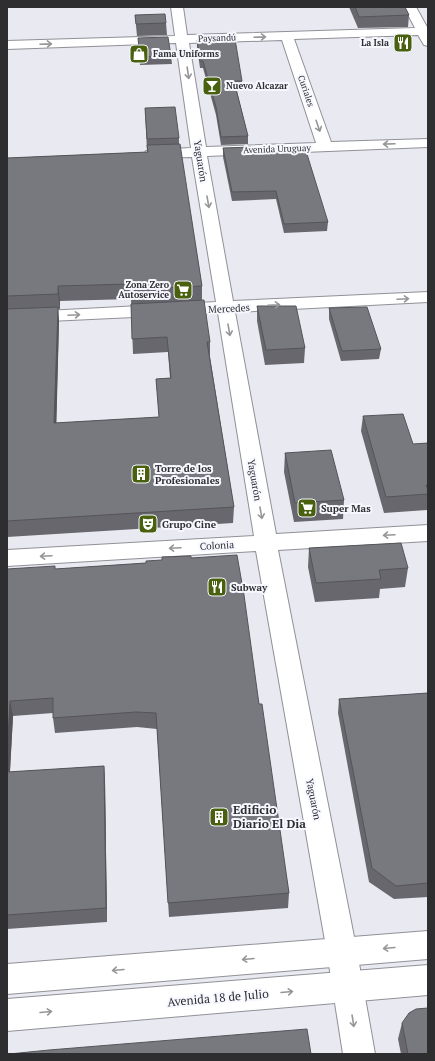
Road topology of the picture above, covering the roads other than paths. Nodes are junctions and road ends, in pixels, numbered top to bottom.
1 (177, 7) edge
2 (410, 7) edge
3 (426, 35) edge
4 (287, 36) junction
5 (183, 39) junction
6 (7, 46) edge
7 (428, 142) edge
8 (325, 146) junction
9 (199, 152) junction
10 (138, 154) edge
11 (428, 297) edge
12 (226, 308) junction
13 (7, 318) edge
14 (428, 533) edge
15 (266, 542) junction
16 (7, 558) edge
17 (428, 945) edge
18 (342, 952) junction
19 (7, 979) edge
20 (428, 980) edge
21 (348, 987) junction
22 (7, 1015) edge
23 (359, 1054) edge

1 - 5 street, Yaguarón
2 - 3 street
3 - 4 street, Paysandú
5 -> 4 street, Paysandú
4 -> 8 street, Curiales
6 -> 5 street, Paysandú
5 -> 9 street, Yaguarón
7 -> 8 street, Avenida Uruguay
8 - 9 street, Avenida Uruguay
9 - 10 street, Avenida Uruguay
9 -> 12 street, Yaguarón
12 -> 11 street, Mercedes
13 -> 12 street, Mercedes
12 -> 15 street, Yaguarón
14 -> 15 street, Colonia
15 -> 16 street, Colonia
15 - 18 street, Yaguarón
17 -> 18 street
18 -> 19 street
18 - 21 street, Yaguarón
20 - 21 street, Avenida 18 de Julio
22 -> 21 street, Avenida 18 de Julio
21 -> 23 street, Yaguarón

